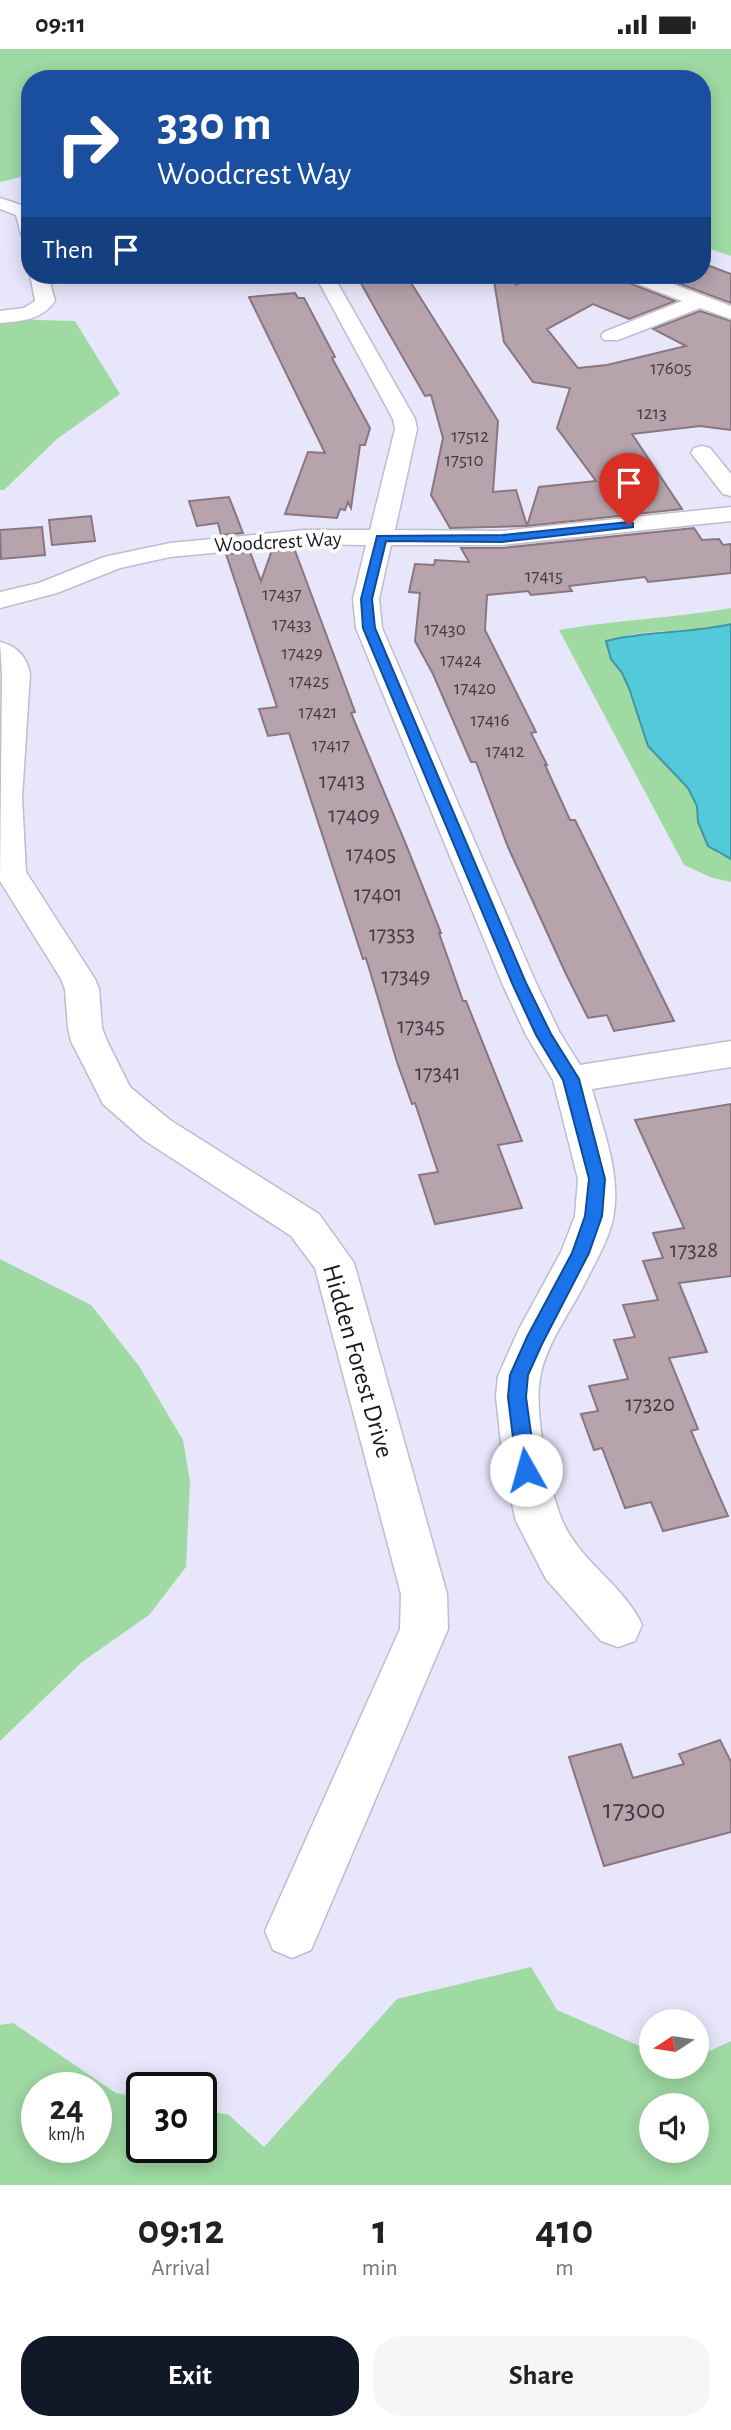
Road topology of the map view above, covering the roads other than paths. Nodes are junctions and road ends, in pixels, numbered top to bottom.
1 (0, 203) edge
2 (21, 211) edge
3 (41, 284) edge
4 (329, 284) edge
5 (656, 284) edge
6 (700, 301) junction
7 (731, 313) edge
8 (0, 317) edge
9 (611, 336) dead end
10 (702, 453) dead end
11 (731, 489) edge
12 (731, 514) edge
13 (381, 538) junction
14 (0, 600) edge
15 (0, 650) edge
16 (731, 1054) edge
17 (571, 1079) junction
18 (618, 1625) dead end
19 (292, 1931) dead end

1 - 2 street
3 - 8 street
4 - 13 street
5 - 6 street
6 - 7 street
6 - 9 street
10 - 11 street
12 - 13 street, Woodcrest Way
13 - 14 street, Woodcrest Way
13 - 17 street
15 - 19 street, Hidden Forest Drive
16 - 17 street
17 - 18 street

